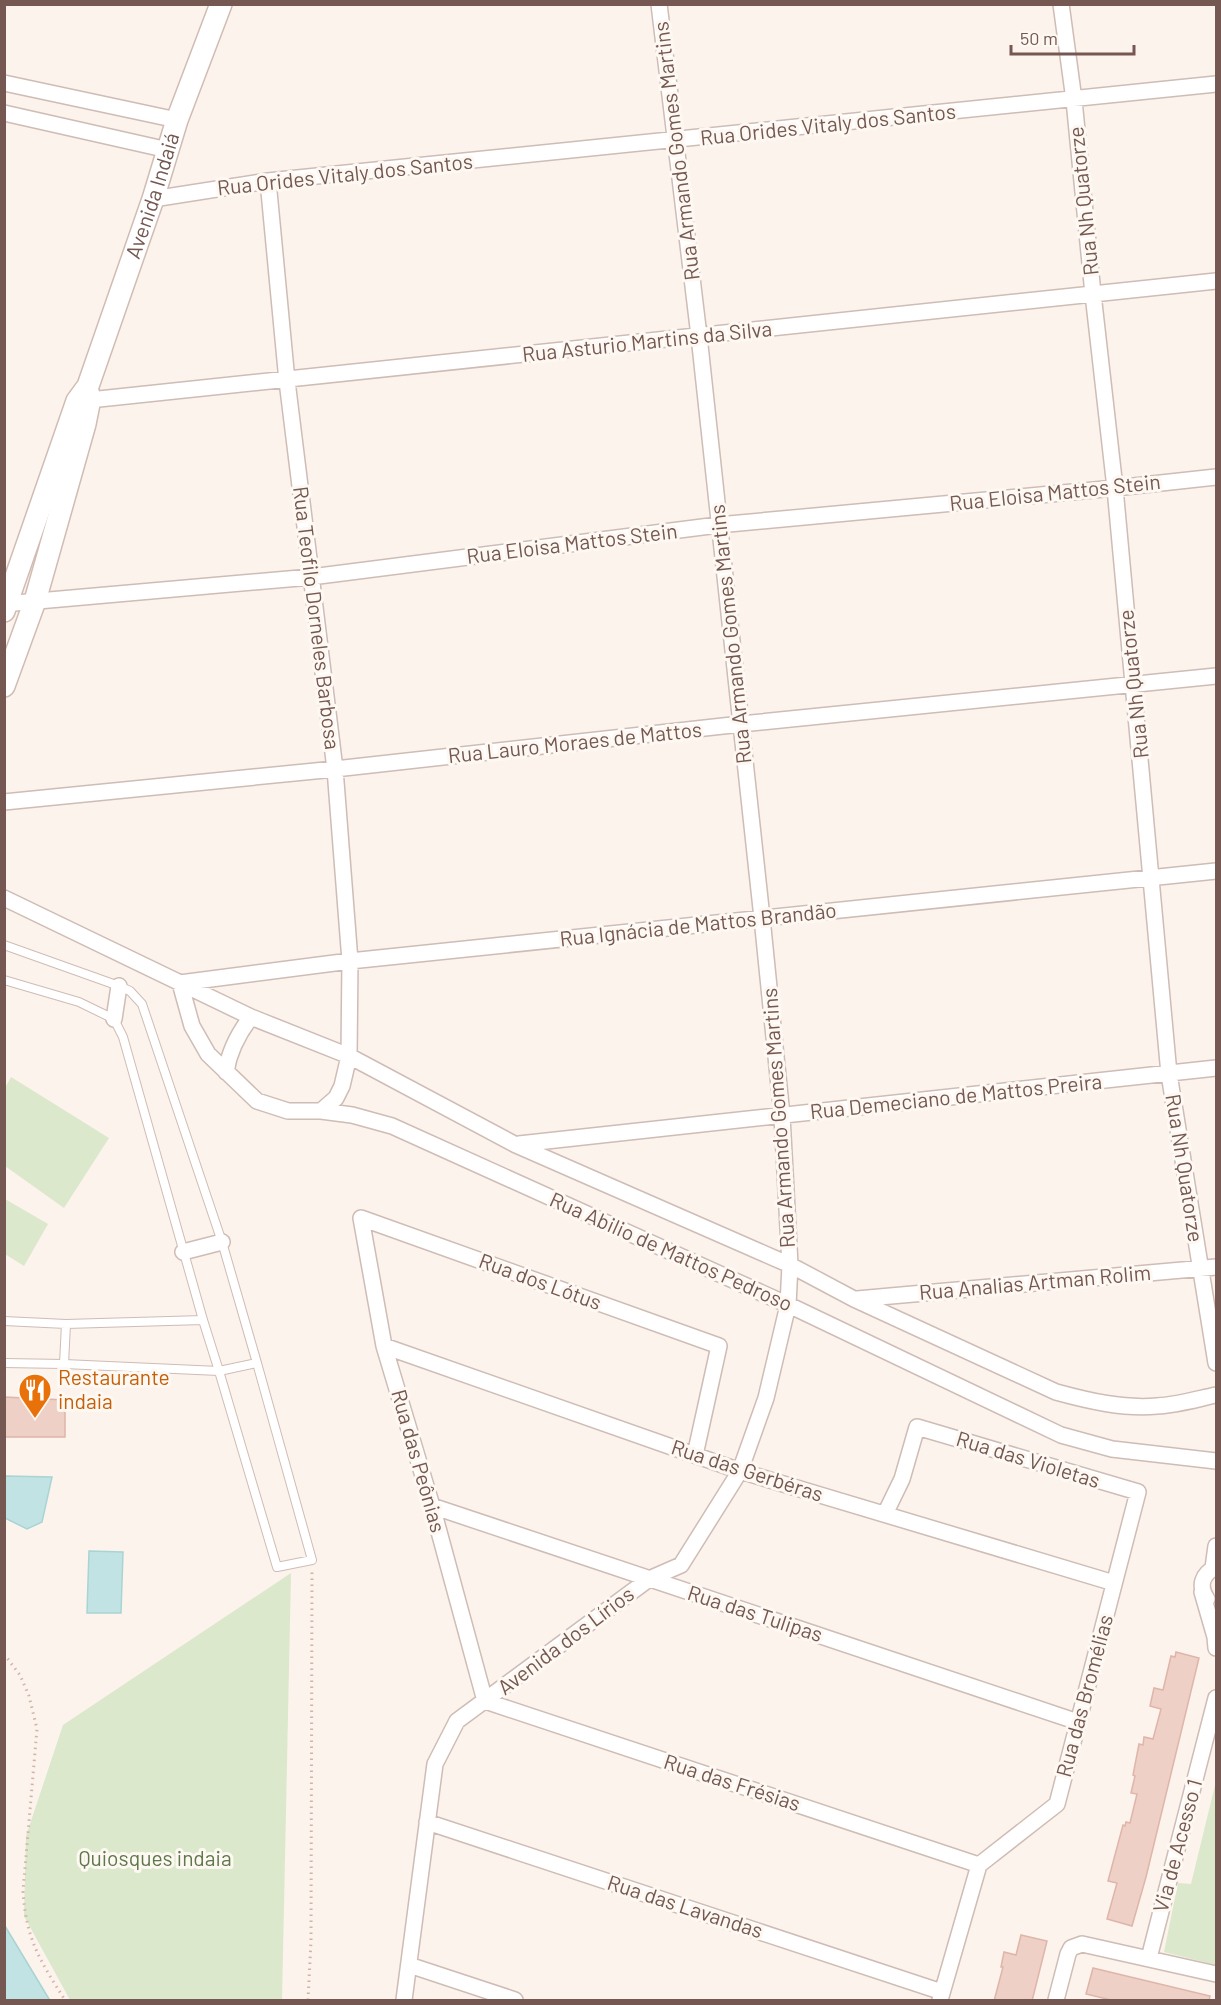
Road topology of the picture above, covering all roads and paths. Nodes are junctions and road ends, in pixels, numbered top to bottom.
1 (220, 4) edge
2 (659, 4) edge
3 (1061, 4) edge
4 (4, 83) edge
5 (1216, 84) edge
6 (1074, 100) junction
7 (4, 113) edge
8 (177, 120) junction
9 (676, 140) junction
10 (168, 150) junction
11 (268, 181) junction
12 (153, 199) junction
13 (1216, 281) edge
14 (1093, 294) junction
15 (699, 336) junction
16 (286, 381) junction
17 (85, 396) junction
18 (1216, 477) edge
19 (1115, 488) junction
20 (718, 525) junction
21 (311, 577) junction
22 (35, 601) junction
23 (5, 607) edge
24 (1216, 676) edge
25 (1135, 686) junction
26 (4, 687) edge
27 (741, 724) junction
28 (335, 769) junction
29 (4, 802) edge
30 (1216, 871) edge
31 (1153, 878) junction
32 (4, 898) edge
33 (762, 918) junction
34 (4, 945) edge
35 (350, 961) junction
36 (4, 980) edge
37 (180, 983) junction
38 (119, 986) junction
39 (251, 1017) junction
40 (114, 1019) junction
41 (349, 1056) junction
42 (1216, 1068) edge
43 (226, 1072) junction
44 (1169, 1074) junction
45 (321, 1112) junction
46 (782, 1116) junction
47 (516, 1145) junction
48 (361, 1218) joint
49 (222, 1242) junction
50 (183, 1252) junction
51 (790, 1265) junction
52 (1216, 1267) edge
53 (1200, 1269) junction
54 (854, 1299) junction
55 (792, 1307) junction
56 (203, 1320) junction
57 (4, 1321) edge
58 (66, 1324) junction
59 (384, 1346) junction
60 (4, 1363) edge
61 (257, 1363) junction
62 (1216, 1363) edge
63 (64, 1364) junction
64 (219, 1371) junction
65 (1216, 1395) edge
66 (695, 1455) junction
67 (1216, 1461) edge
68 (745, 1473) junction
69 (1138, 1492) joint
70 (432, 1506) junction
71 (885, 1514) junction
72 (1216, 1546) edge
73 (312, 1560) junction
74 (1215, 1568) edge
75 (649, 1579) junction
76 (1114, 1583) junction
77 (1202, 1592) junction
78 (1216, 1606) edge
79 (1216, 1648) edge
80 (4, 1654) edge
81 (1216, 1698) edge
82 (485, 1701) junction
83 (1078, 1722) junction
84 (427, 1822) junction
85 (979, 1865) junction
86 (1149, 1958) junction
87 (409, 1965) junction
88 (1216, 1974) edge
89 (941, 1996) edge
90 (65, 2001) edge
91 (308, 2001) edge
92 (404, 2001) edge
93 (515, 2001) edge
94 (1056, 2001) edge

1 - 8 street, Avenida Indaiá
2 - 9 street, Rua Armando Gomes Martins
3 - 6 street, Rua Nh Quatorze
4 - 8 street
5 - 6 street, Rua Orides Vitaly dos Santos
6 - 9 street, Rua Orides Vitaly dos Santos
6 - 14 street, Rua Nh Quatorze
7 - 10 street
8 - 10 street, Avenida Indaiá
9 - 11 street, Rua Orides Vitaly dos Santos
9 - 15 street, Rua Armando Gomes Martins
10 - 12 street, Avenida Indaiá
11 - 12 street, Rua Orides Vitaly dos Santos
11 - 16 street, Rua Teofilo Dorneles Barbosa
12 - 17 street, Avenida Indaiá
13 - 14 street, Rua Asturio Martins da Silva
14 - 15 street, Rua Asturio Martins da Silva
14 - 19 street, Rua Nh Quatorze
15 - 16 street, Rua Asturio Martins da Silva
15 - 20 street, Rua Armando Gomes Martins
16 - 17 street, Rua Asturio Martins da Silva
16 - 21 street, Rua Teofilo Dorneles Barbosa
17 - 22 street, Avenida Indaiá
17 - 23 street, Avenida Indaiá
18 - 19 street, Rua Eloisa Mattos Stein
19 - 20 street, Rua Eloisa Mattos Stein
19 - 25 street, Rua Nh Quatorze
20 - 21 street, Rua Eloisa Mattos Stein
20 - 27 street, Rua Armando Gomes Martins
21 - 22 street, Rua Eloisa Mattos Stein
21 - 28 street, Rua Teofilo Dorneles Barbosa
22 - 23 street, Rua Eloisa Mattos Stein
22 - 26 street, Avenida Indaiá
24 - 25 street, Rua Lauro Moraes de Mattos
25 - 27 street, Rua Lauro Moraes de Mattos
25 - 31 street, Rua Nh Quatorze
27 - 28 street, Rua Lauro Moraes de Mattos
27 - 33 street, Rua Armando Gomes Martins
28 - 29 street, Rua Lauro Moraes de Mattos
28 - 35 street, Rua Teofilo Dorneles Barbosa
30 - 31 street, Rua Ignácia de Mattos Brandão
31 - 33 street, Rua Ignácia de Mattos Brandão
31 - 44 street, Rua Nh Quatorze
32 - 37 street, Rua Abilio de Mattos Pedroso
33 - 35 street, Rua Ignácia de Mattos Brandão
33 - 46 street, Rua Armando Gomes Martins
34 - 38 lane
35 - 37 street, Rua Ignácia de Mattos Brandão
35 - 41 street, Rua Teofilo Dorneles Barbosa
36 - 40 lane
37 - 39 street, Rua Abilio de Mattos Pedroso
37 - 43 street, Rua Abilio de Mattos Pedroso
38 - 40 street
38 - 49 lane
39 - 41 street, Rua Abilio de Mattos Pedroso
39 - 43 street
40 - 50 lane
41 - 45 street, Rua Teofilo Dorneles Barbosa
41 - 47 street, Rua Abilio de Mattos Pedroso
42 - 44 street, Rua Demeciano de Mattos Preira
43 - 45 street, Rua Abilio de Mattos Pedroso
44 - 46 street, Rua Demeciano de Mattos Preira
44 - 53 street, Rua Nh Quatorze
45 - 55 street, Rua Abilio de Mattos Pedroso
46 - 47 street, Rua Demeciano de Mattos Preira
46 - 51 street, Rua Armando Gomes Martins
47 - 51 street, Rua Abilio de Mattos Pedroso
48 - 59 street, Rua das Peônias
48 - 66 street, Rua dos Lótus
49 - 50 street
49 - 61 lane
50 - 56 lane
51 - 54 street, Rua Abilio de Mattos Pedroso
51 - 55 street, Rua Armando Gomes Martins
52 - 53 street, Rua Analias Artman Rolim
53 - 54 street, Rua Analias Artman Rolim
53 - 62 street, Rua Nh Quatorze
54 - 65 street, Rua Abilio de Mattos Pedroso
55 - 67 street, Rua Abilio de Mattos Pedroso
55 - 68 street, Avenida dos Lírios
56 - 58 lane
56 - 64 lane
57 - 58 lane
58 - 63 lane
59 - 66 street, Rua das Gerbéras
59 - 70 street, Rua das Peônias
60 - 63 lane
61 - 64 lane
61 - 73 lane
63 - 64 lane
64 - 73 lane
66 - 68 street, Rua das Gerbéras
68 - 71 street, Rua das Gerbéras
68 - 75 street, Avenida dos Lírios
69 - 71 street, Rua das Violetas
69 - 76 street, Rua das Bromélias
70 - 75 street, Rua das Tulipas
70 - 82 street, Rua das Peônias
71 - 76 street, Rua das Gerbéras
72 - 74 street
73 - 91 path
74 - 77 street
75 - 82 street, Avenida dos Lírios
75 - 83 street, Rua das Tulipas
76 - 83 street, Rua das Bromélias
77 - 78 street
77 - 79 street
80 - 90 path
81 - 86 street, Via de Acesso 1
82 - 84 street, Avenida dos Lírios
82 - 85 street, Rua das Frésias
83 - 85 street, Rua das Bromélias
84 - 87 street, Avenida dos Lírios
84 - 89 street, Rua das Lavandas
85 - 89 street
86 - 88 street
86 - 94 street
87 - 92 street, Avenida dos Lírios
87 - 93 street

